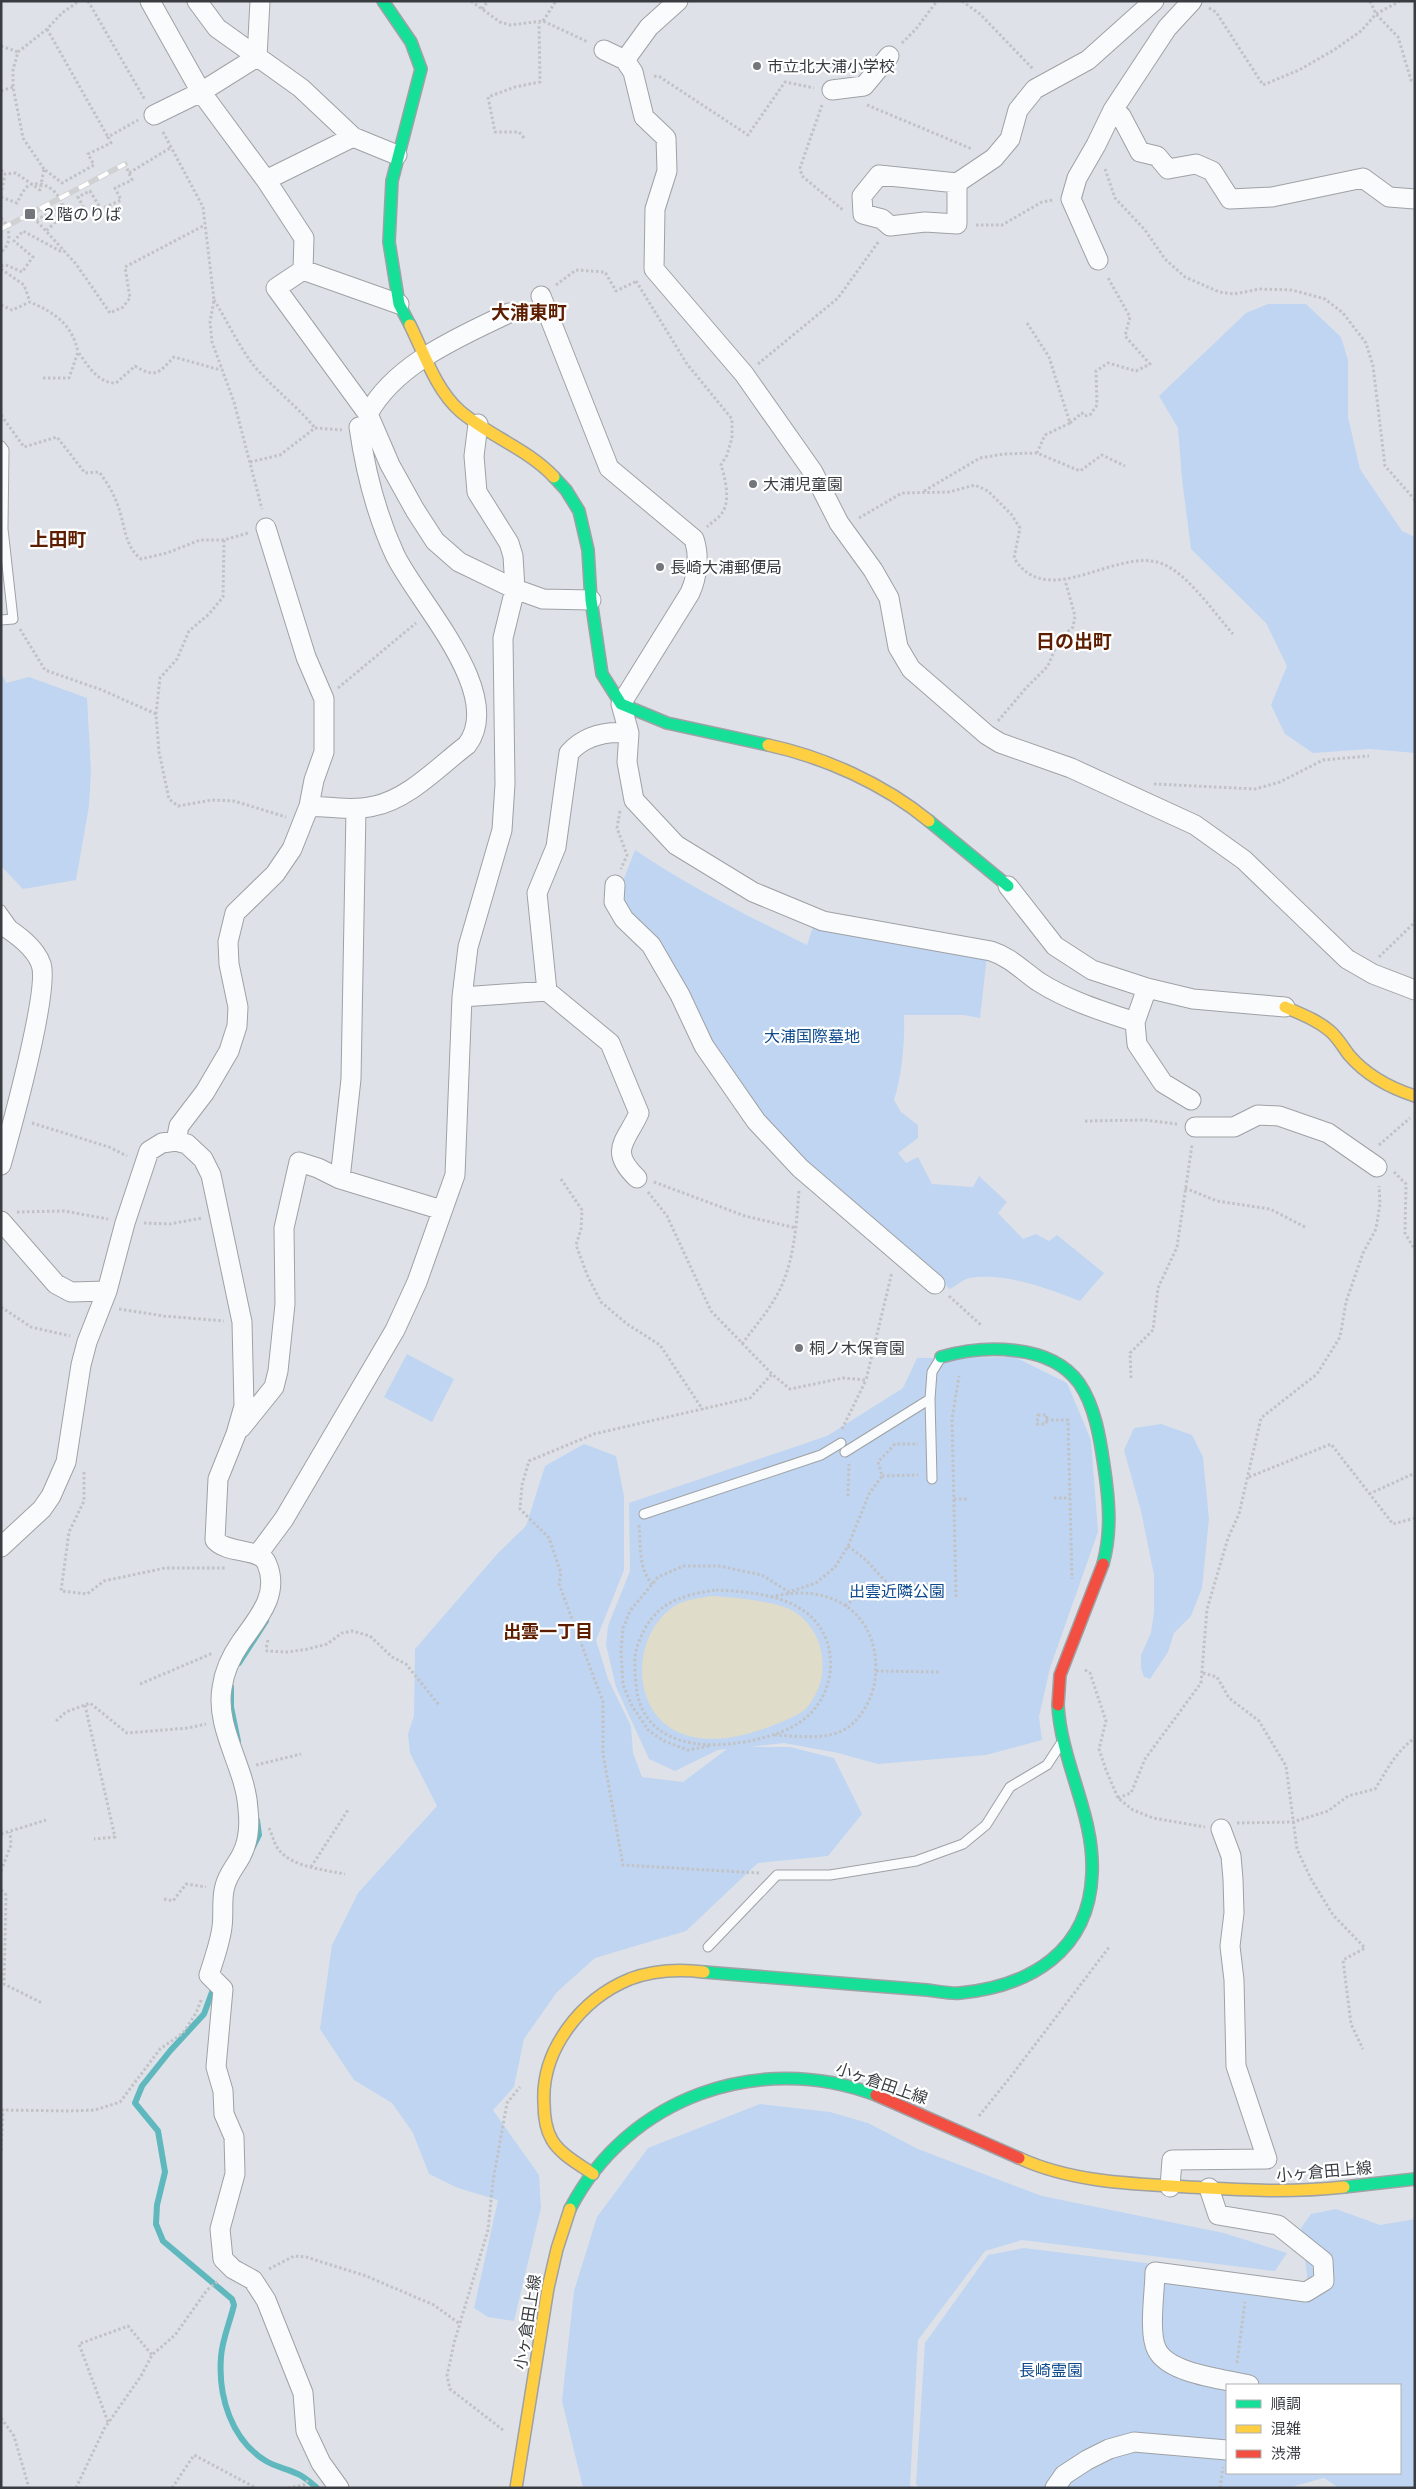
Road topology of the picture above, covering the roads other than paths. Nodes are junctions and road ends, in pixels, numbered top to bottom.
1 (150, 1) edge
2 (197, 1) edge
3 (260, 1) edge
4 (383, 1) edge
5 (678, 1) edge
6 (1154, 1) edge
7 (1197, 3) edge
8 (604, 50) road end
9 (888, 56) road end
10 (257, 57) junction
11 (629, 66) junction
12 (829, 90) road end
13 (201, 92) junction
14 (1113, 110) junction
15 (153, 113) road end
16 (353, 137) junction
17 (397, 155) junction
18 (266, 180) junction
19 (957, 183) junction
20 (1415, 199) edge
21 (1098, 260) road end
22 (303, 270) junction
23 (541, 296) road end
24 (399, 304) junction
25 (508, 313) dead end
26 (425, 359) junction
27 (364, 420) junction
28 (478, 424) junction
29 (1, 446) edge
30 (266, 528) road end
31 (515, 589) junction
32 (591, 600) junction
33 (1, 620) edge
34 (621, 704) junction
35 (475, 727) junction
36 (503, 731) junction
37 (629, 733) junction
38 (356, 809) junction
39 (306, 814) junction
40 (615, 885) dead end
41 (1008, 886) joint
42 (1, 910) edge
43 (1, 924) edge
44 (20, 937) junction
45 (1147, 988) junction
46 (1415, 990) edge
47 (547, 991) junction
48 (462, 997) junction
49 (1285, 1007) joint
50 (1135, 1022) junction
51 (1415, 1096) edge
52 (1191, 1100) dead end
53 (1195, 1127) road end
54 (176, 1142) junction
55 (1, 1166) edge
56 (1377, 1168) road end
57 (637, 1178) road end
58 (340, 1179) junction
59 (442, 1210) junction
60 (6, 1217) edge
61 (935, 1284) road end
62 (104, 1299) junction
63 (941, 1356) joint
64 (930, 1399) junction
65 (236, 1434) junction
66 (839, 1440) road end
67 (846, 1452) dead end
68 (932, 1479) dead end
69 (644, 1514) dead end
70 (1, 1547) edge
71 (258, 1554) junction
72 (1062, 1743) junction
73 (1221, 1829) road end
74 (708, 1947) dead end
75 (593, 2174) junction
76 (1415, 2179) edge
77 (1170, 2187) junction
78 (1209, 2188) junction
79 (1242, 2384) edge
80 (1226, 2450) edge
81 (339, 2488) edge
82 (516, 2488) edge
83 (1055, 2488) edge

1 - 13 street
2 - 10 street
3 - 10 street
4 - 17 street
5 - 11 street
6 - 19 street
7 - 14 street
8 - 11 street
9 - 12 street
10 - 13 street
10 - 16 street
11 - 46 street
13 - 15 street
13 - 18 street
14 - 20 street
14 - 21 street
16 - 17 street
16 - 18 street
17 - 24 street
18 - 22 street
19 - 19 street
22 - 24 street
22 - 27 street
23 - 34 street
24 - 26 street
25 - 26 street
26 - 27 street
26 - 28 street
27 - 31 street
27 - 35 street
28 - 31 street
28 - 32 street
29 - 33 lane
30 - 39 street
31 - 32 street
31 - 36 street
32 - 34 street
34 - 37 street
34 - 41 street
35 - 36 street
35 - 38 street
36 - 48 street
37 - 47 street
37 - 50 street
38 - 39 street
38 - 58 street
39 - 54 street
40 - 61 street
41 - 45 street
42 - 44 lane
43 - 44 street
44 - 55 street
45 - 49 street
45 - 50 street
47 - 48 street
47 - 57 street
48 - 59 street
49 - 51 street
50 - 52 street
53 - 56 street
54 - 62 street
54 - 65 street
58 - 59 street
58 - 65 street
59 - 71 street
60 - 62 street
62 - 70 street
63 - 64 lane
63 - 72 street
64 - 67 lane
64 - 68 lane
65 - 71 street
66 - 69 lane
71 - 81 street
72 - 74 lane
72 - 75 street
73 - 77 street
75 - 77 street, 小ヶ倉田上線
75 - 82 street, 小ヶ倉田上線
76 - 78 street, 小ヶ倉田上線
77 - 78 street, 小ヶ倉田上線
78 - 79 street
80 - 83 street

